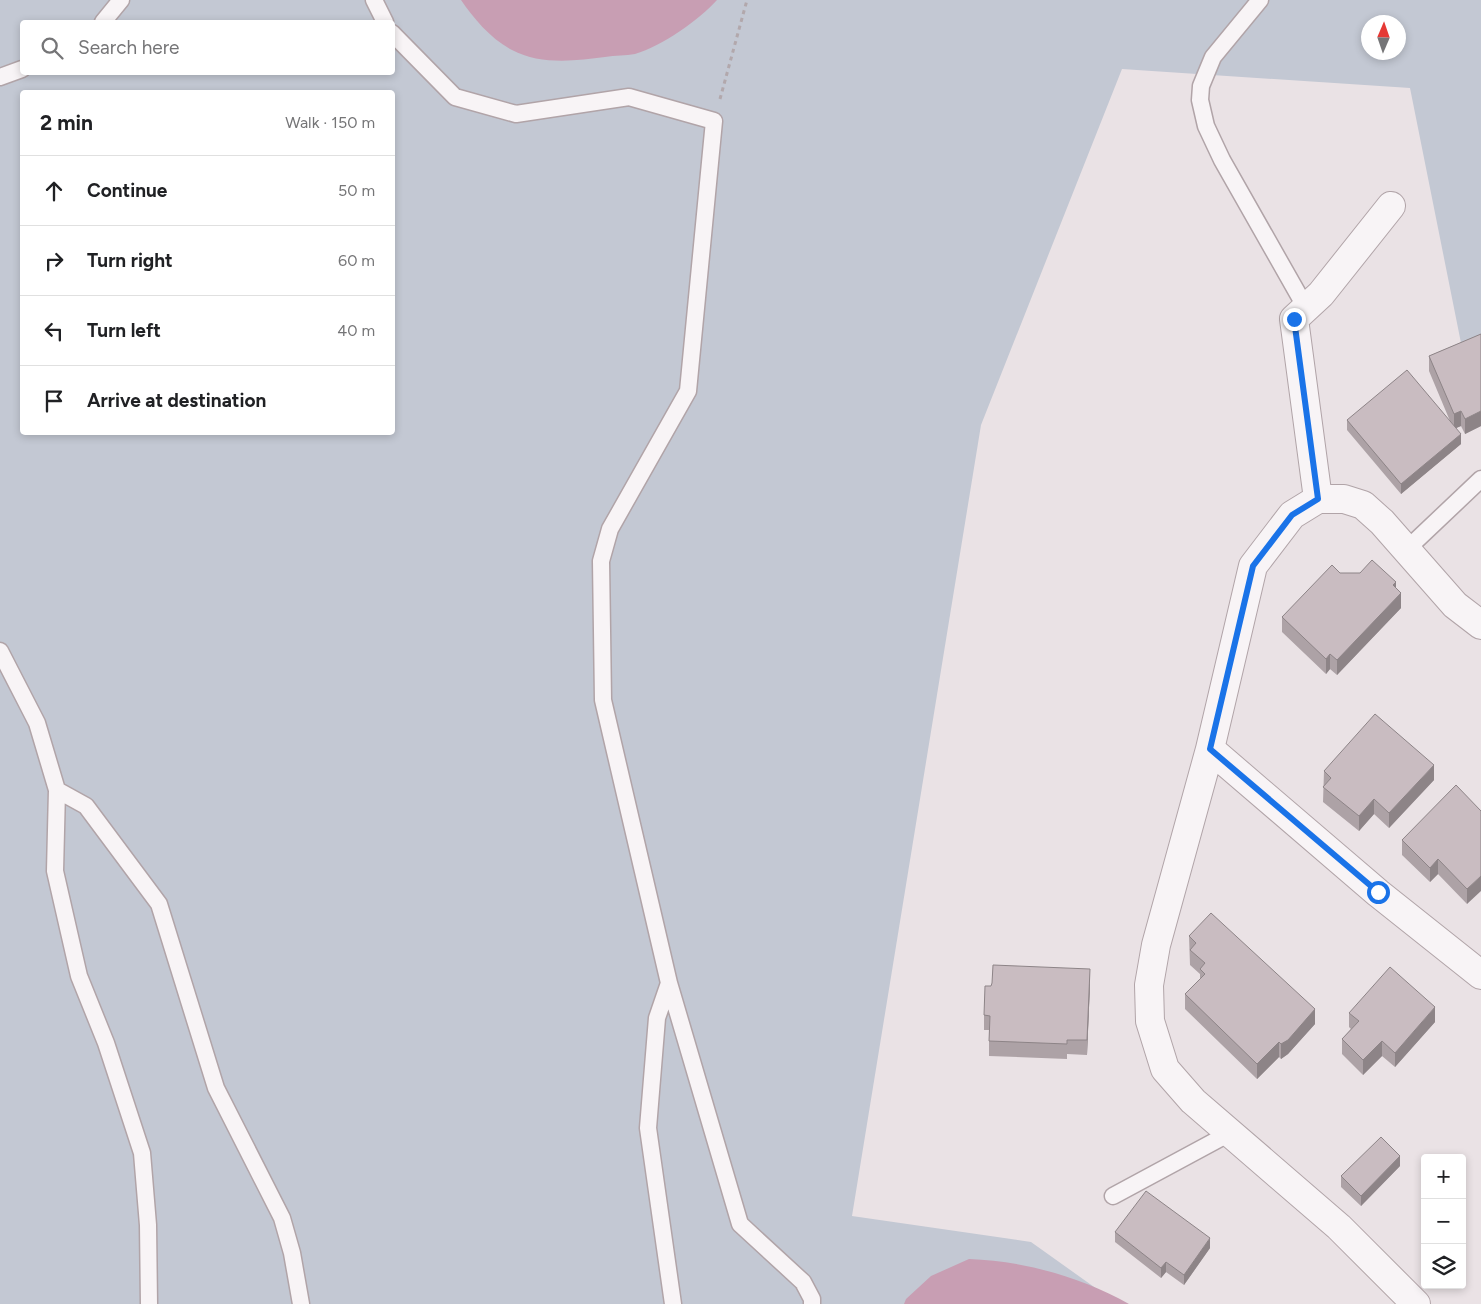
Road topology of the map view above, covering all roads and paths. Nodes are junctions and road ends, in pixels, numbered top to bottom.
1 (121, 0) edge
2 (374, 0) edge
3 (747, 0) edge
4 (1260, 0) edge
5 (106, 20) edge
6 (384, 20) edge
7 (395, 36) edge
8 (20, 70) edge
9 (0, 77) edge
10 (714, 121) junction
11 (1390, 206) dead end
12 (1306, 308) junction
13 (1481, 478) edge
14 (1318, 499) junction
15 (1405, 551) junction
16 (1481, 625) edge
17 (0, 651) edge
18 (1210, 749) junction
19 (57, 790) junction
20 (1481, 974) edge
21 (669, 983) junction
22 (1230, 1133) junction
23 (1113, 1196) dead end
24 (149, 1304) edge
25 (301, 1304) edge
26 (673, 1304) edge
27 (812, 1304) edge
28 (1416, 1304) edge

1 - 5 lane
2 - 6 lane
3 - 10 path
4 - 12 lane
7 - 10 lane
8 - 9 lane
10 - 21 lane
11 - 12 street
12 - 14 street
13 - 15 lane
14 - 15 street
14 - 18 street
15 - 16 street
17 - 19 lane
18 - 20 street
18 - 22 street
19 - 24 lane
19 - 25 lane
21 - 26 lane
21 - 27 lane
22 - 23 lane
22 - 28 street

